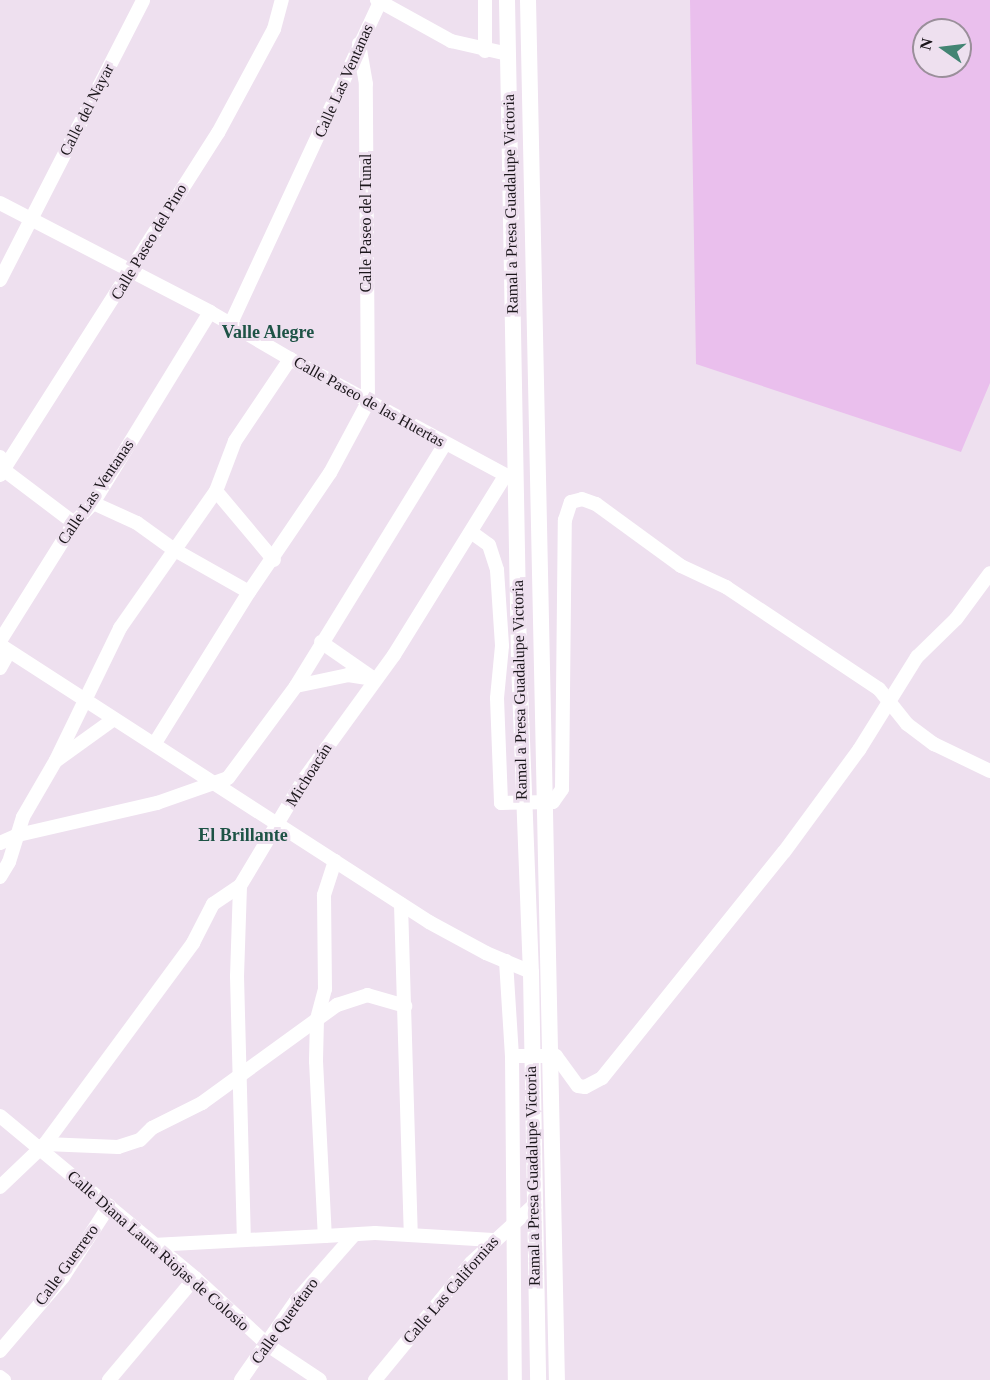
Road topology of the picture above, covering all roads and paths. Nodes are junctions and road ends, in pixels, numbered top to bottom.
1 (144, 0) edge
2 (282, 0) edge
3 (484, 0) edge
4 (507, 0) edge
5 (528, 0) edge
6 (378, 1) edge
7 (404, 6) edge
8 (359, 44) junction
9 (485, 51) junction
10 (508, 54) junction
11 (0, 203) edge
12 (31, 221) junction
13 (131, 274) junction
14 (0, 279) edge
15 (210, 312) junction
16 (231, 323) junction
17 (290, 359) junction
18 (368, 402) junction
19 (445, 444) junction
20 (1, 467) edge
21 (511, 478) junction
22 (216, 491) junction
23 (93, 503) junction
24 (74, 522) junction
25 (471, 532) junction
26 (173, 549) junction
27 (274, 560) junction
28 (990, 573) edge
29 (249, 592) junction
30 (321, 642) junction
31 (3, 646) edge
32 (0, 668) edge
33 (374, 679) junction
34 (296, 686) junction
35 (82, 701) junction
36 (891, 703) junction
37 (114, 719) junction
38 (155, 743) junction
39 (56, 760) junction
40 (990, 771) edge
41 (213, 781) junction
42 (523, 804) junction
43 (543, 804) junction
44 (280, 825) junction
45 (18, 835) junction
46 (0, 843) edge
47 (335, 861) junction
48 (0, 877) edge
49 (240, 886) junction
50 (401, 904) junction
51 (507, 961) junction
52 (531, 972) junction
53 (405, 1006) junction
54 (317, 1019) junction
55 (531, 1053) junction
56 (551, 1053) junction
57 (512, 1056) junction
58 (241, 1073) junction
59 (0, 1116) edge
60 (42, 1147) junction
61 (0, 1187) edge
62 (109, 1206) junction
63 (533, 1206) junction
64 (515, 1224) junction
65 (411, 1234) junction
66 (325, 1236) junction
67 (353, 1236) junction
68 (244, 1240) junction
69 (493, 1240) junction
70 (153, 1245) junction
71 (195, 1278) junction
72 (269, 1346) junction
73 (0, 1351) edge
74 (0, 1377) edge
75 (4, 1380) edge
76 (109, 1380) edge
77 (242, 1380) edge
78 (320, 1380) edge
79 (375, 1380) edge
80 (515, 1380) edge
81 (538, 1380) edge
82 (557, 1380) edge

1 - 12 street, Calle del Nayar
2 - 13 street, Calle Paseo del Pino
3 - 9 street
4 - 10 main road, Ramal a Presa Guadalupe Victoria
5 - 43 main road, Ramal a Presa Guadalupe Victoria
6 - 7 street
6 - 8 street, Calle Las Ventanas
7 - 9 street
8 - 16 street, Calle Las Ventanas
8 - 18 street, Calle Paseo del Tunal
9 - 10 street
10 - 21 main road, Ramal a Presa Guadalupe Victoria
11 - 12 street, Calle Paseo de las Huertas
12 - 13 street, Calle Paseo de las Huertas
12 - 14 street, Calle del Nayar
13 - 15 street, Calle Paseo de las Huertas
13 - 20 street, Calle Paseo del Pino
15 - 16 street, Calle Paseo de las Huertas
15 - 23 street, Calle Las Ventanas
16 - 17 street, Calle Paseo de las Huertas
17 - 18 street, Calle Paseo de las Huertas
17 - 22 street
18 - 19 street, Calle Paseo de las Huertas
18 - 27 street
19 - 21 street, Calle Paseo de las Huertas
19 - 30 street
20 - 24 street
21 - 25 street, Michoacán
21 - 42 main road, Ramal a Presa Guadalupe Victoria
22 - 26 street
22 - 27 street
23 - 24 street, Calle Las Ventanas
23 - 26 street
24 - 31 street, Calle Las Ventanas
25 - 33 street, Michoacán
25 - 42 street
26 - 29 street
26 - 35 street
27 - 29 street
28 - 36 street
29 - 38 street
30 - 33 street
30 - 34 street
31 - 32 street, Calle Las Ventanas
31 - 35 street
33 - 34 street
33 - 44 street, Michoacán
34 - 41 street
35 - 37 street
35 - 39 street
36 - 40 street
36 - 43 street
36 - 56 street
37 - 38 street
37 - 39 street
38 - 41 street
39 - 45 street
41 - 44 street
41 - 45 street
42 - 43 street
42 - 52 main road, Ramal a Presa Guadalupe Victoria
43 - 56 main road, Ramal a Presa Guadalupe Victoria
44 - 47 street
44 - 49 street, Michoacán
45 - 46 street
45 - 48 street
47 - 50 street
47 - 54 street
49 - 58 street
49 - 60 street, Michoacán
50 - 51 street
50 - 53 street
51 - 52 street
51 - 57 street
52 - 55 main road, Ramal a Presa Guadalupe Victoria
53 - 54 street
53 - 65 street
54 - 58 street
54 - 66 street
55 - 56 street
55 - 57 street
55 - 63 main road, Ramal a Presa Guadalupe Victoria
56 - 82 main road, Ramal a Presa Guadalupe Victoria
57 - 64 street
58 - 60 street
58 - 68 street
59 - 60 street, Calle Diana Laura Riojas de Colosio
60 - 61 street, Michoacán
60 - 62 street, Calle Diana Laura Riojas de Colosio
62 - 70 street, Calle Diana Laura Riojas de Colosio
62 - 73 street, Calle Guerrero
63 - 64 street, Calle Las Californias
63 - 81 main road, Ramal a Presa Guadalupe Victoria
64 - 69 street, Calle Las Californias
64 - 80 street
65 - 67 street
65 - 69 street
66 - 67 street
66 - 68 street
67 - 72 street, Calle Querétaro
68 - 70 street
69 - 79 street, Calle Las Californias
70 - 71 street, Calle Diana Laura Riojas de Colosio
71 - 72 street, Calle Diana Laura Riojas de Colosio
71 - 76 street
72 - 77 street, Calle Querétaro
72 - 78 street, Calle Diana Laura Riojas de Colosio
74 - 75 street

